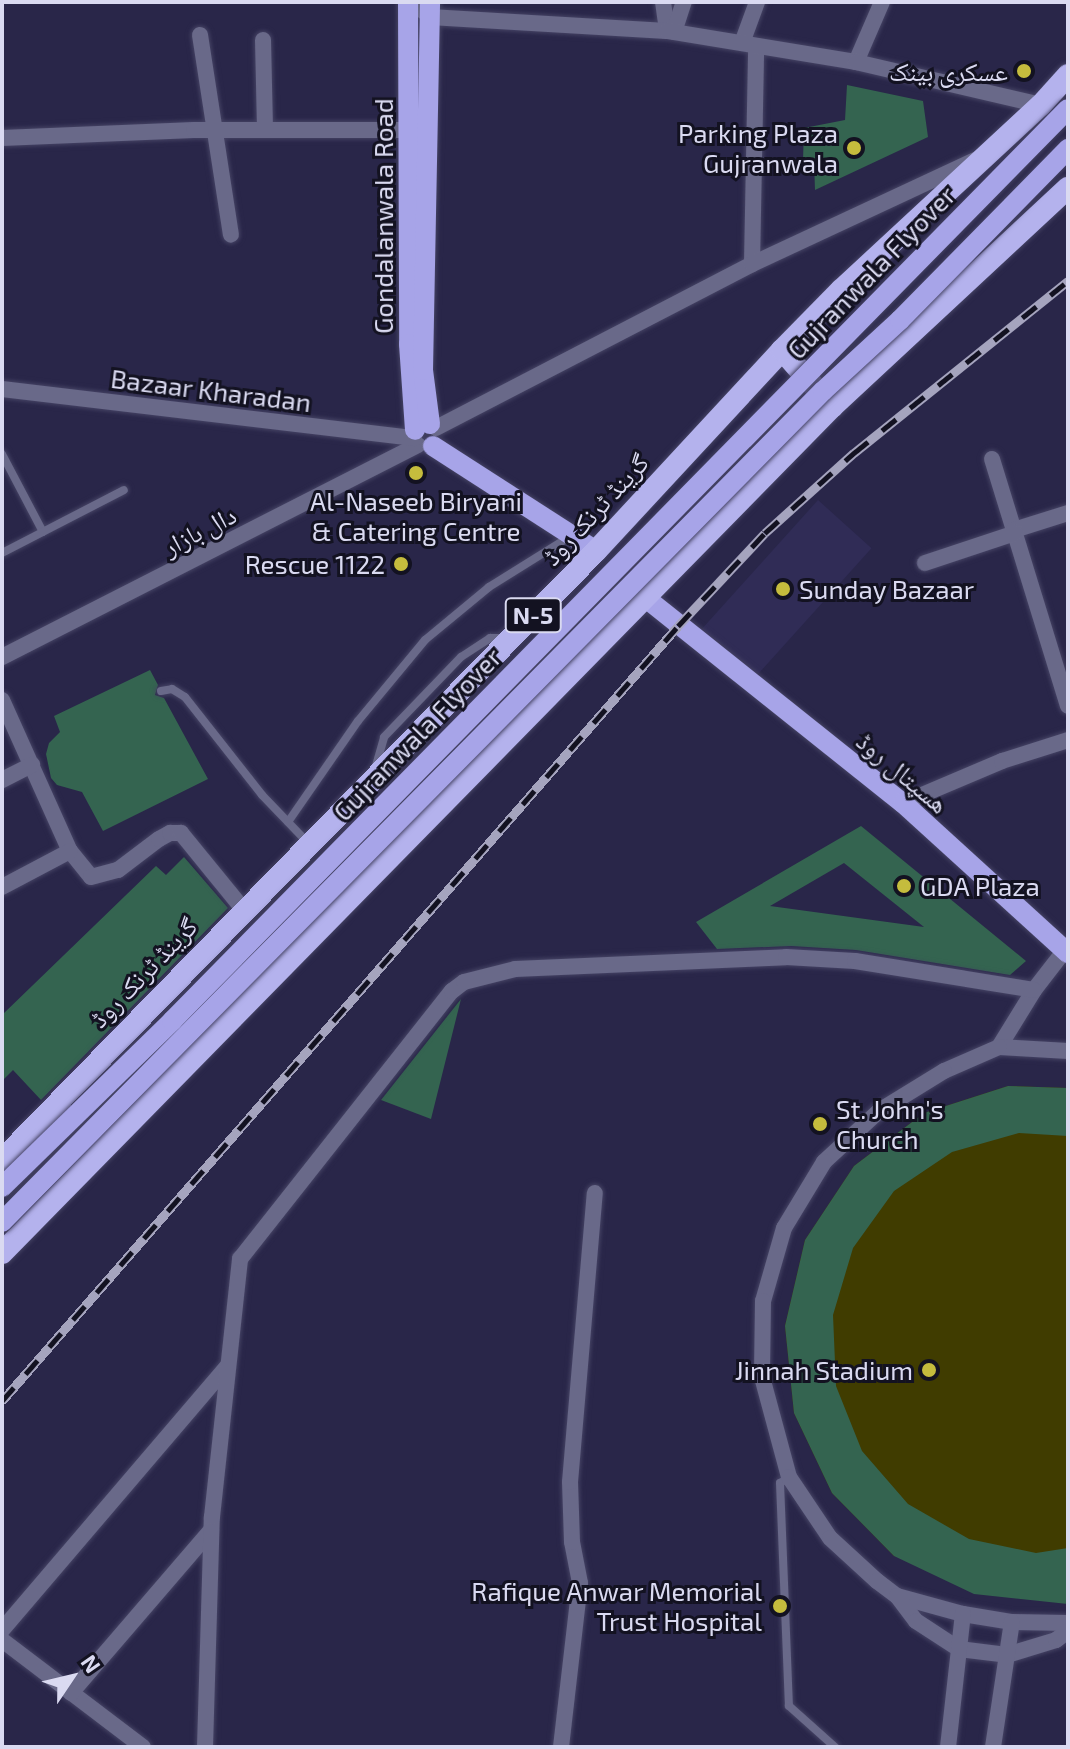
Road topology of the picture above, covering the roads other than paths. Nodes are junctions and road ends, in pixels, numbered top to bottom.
1 (411, 2) edge
2 (663, 2) edge
3 (684, 2) edge
4 (757, 2) edge
5 (882, 2) edge
6 (430, 9) edge
7 (670, 32) junction
8 (200, 35) dead end
9 (263, 40) dead end
10 (749, 45) junction
11 (856, 62) junction
12 (1068, 75) edge
13 (1041, 105) junction
14 (1068, 109) edge
15 (216, 130) junction
16 (265, 130) junction
17 (410, 130) junction
18 (2, 138) edge
19 (1068, 149) edge
20 (987, 154) junction
21 (1068, 188) edge
22 (231, 235) dead end
23 (752, 264) junction
24 (782, 350) junction
25 (2, 389) edge
26 (832, 407) junction
27 (424, 435) junction
28 (2, 454) edge
29 (992, 459) dead end
30 (124, 490) dead end
31 (1068, 513) edge
32 (43, 532) junction
33 (1014, 532) junction
34 (570, 536) junction
35 (596, 551) junction
36 (2, 553) edge
37 (925, 563) dead end
38 (647, 599) junction
39 (2, 657) edge
40 (161, 691) dead end
41 (2, 700) edge
42 (1068, 706) edge
43 (1068, 740) edge
44 (32, 765) junction
45 (2, 780) edge
46 (370, 786) junction
47 (903, 803) junction
48 (288, 822) junction
49 (423, 826) junction
50 (309, 844) junction
51 (70, 851) junction
52 (2, 887) edge
53 (243, 909) junction
54 (1066, 951) edge
55 (1034, 990) junction
56 (999, 1047) junction
57 (1068, 1051) edge
58 (2, 1160) edge
59 (2, 1187) edge
60 (595, 1193) dead end
61 (2, 1222) edge
62 (2, 1253) edge
63 (227, 1367) junction
64 (789, 1477) junction
65 (211, 1530) junction
66 (897, 1596) junction
67 (963, 1614) junction
68 (1012, 1622) junction
69 (1068, 1623) edge
70 (2, 1630) edge
71 (1068, 1631) edge
72 (2, 1640) edge
73 (959, 1649) junction
74 (1007, 1655) junction
75 (71, 1693) junction
76 (143, 1747) edge
77 (205, 1747) edge
78 (561, 1747) edge
79 (835, 1747) edge
80 (948, 1747) edge
81 (993, 1747) edge

1 - 6 street
1 - 17 main road, Gondalanwala Road
2 - 7 street
3 - 7 street
4 - 10 street
5 - 11 street
6 - 7 street
6 - 27 main road, Gondalanwala Road
7 - 10 street
8 - 15 street
9 - 16 street
10 - 11 street
10 - 23 street
11 - 13 street
12 - 13 highway, گرینڈ ٹرنک روڈ / N-5
13 - 20 highway, گرینڈ ٹرنک روڈ / N-5
14 - 59 main road, Gujranwala Flyover, bridge
15 - 16 street
15 - 18 street
15 - 22 street
16 - 17 street
17 - 27 main road, Gondalanwala Road
19 - 61 main road, Gujranwala Flyover, bridge
20 - 23 street, دال بازار
20 - 24 highway, گرینڈ ٹرنک روڈ / N-5
21 - 26 highway, N-5
23 - 27 street, دال بازار
24 - 26 highway
24 - 35 highway, گرینڈ ٹرنک روڈ / N-5
25 - 27 street, Bazaar Kharadan
26 - 38 highway, N-5
27 - 34 main road
27 - 39 street, دال بازار
28 - 32 lane
29 - 33 street
30 - 32 lane
31 - 33 street
32 - 36 lane
33 - 37 street
33 - 42 street
34 - 35 main road
34 - 48 lane
35 - 46 highway, گرینڈ ٹرنک روڈ / N-5
38 - 47 main road, ھسپتال روڈ
38 - 49 highway, N-5
40 - 48 lane
41 - 44 street
43 - 47 street
44 - 45 street
44 - 51 street
46 - 49 highway
46 - 50 highway, گرینڈ ٹرنک روڈ / N-5
47 - 54 main road, ھسپتال روڈ
48 - 50 lane
49 - 62 highway, N-5
50 - 53 highway, گرینڈ ٹرنک روڈ / N-5
51 - 52 street
51 - 53 street
53 - 58 highway, گرینڈ ٹرنک روڈ / N-5
54 - 55 street
55 - 56 street
55 - 63 street
56 - 57 street
56 - 64 street
60 - 78 street
63 - 65 street
63 - 70 street
64 - 66 street
64 - 79 lane
65 - 75 street
65 - 77 street
66 - 67 street
66 - 73 street
67 - 68 street
67 - 73 street
68 - 69 street
68 - 74 street
71 - 74 street
72 - 75 street
73 - 74 street
73 - 80 street
74 - 81 street
75 - 76 street

